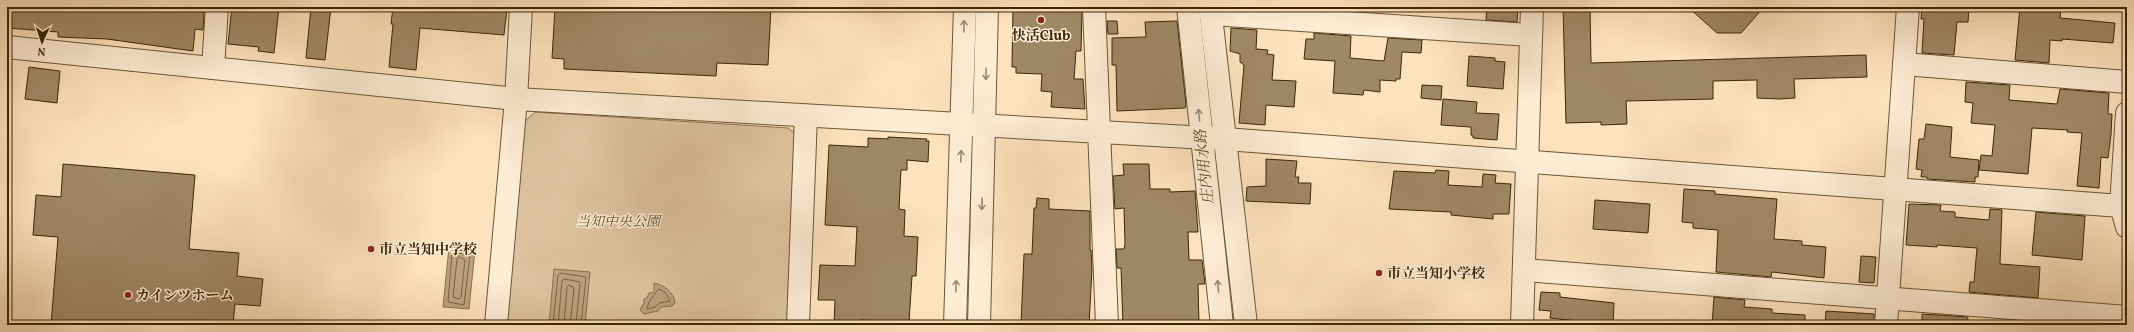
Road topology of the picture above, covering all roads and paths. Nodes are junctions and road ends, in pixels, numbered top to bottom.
1 (217, 7) edge
2 (521, 7) edge
3 (965, 7) edge
4 (987, 7) edge
5 (1094, 7) edge
6 (1188, 7) edge
7 (1532, 7) edge
8 (1908, 7) edge
9 (1211, 11) edge
10 (1531, 35) junction
11 (7, 47) edge
12 (1904, 64) junction
13 (213, 68) junction
14 (2127, 82) edge
15 (516, 99) junction
16 (2127, 113) edge
17 (806, 116) junction
18 (962, 124) junction
19 (984, 126) junction
20 (1100, 132) junction
21 (1214, 138) junction
22 (1527, 161) junction
23 (1895, 189) junction
24 (2124, 205) edge
25 (2127, 226) edge
26 (1524, 270) junction
27 (1888, 297) junction
28 (2127, 317) edge
29 (496, 325) edge
30 (798, 325) edge
31 (955, 325) edge
32 (979, 325) edge
33 (1107, 325) edge
34 (1222, 325) edge
35 (1246, 325) edge
36 (1522, 325) edge
37 (1886, 325) edge

1 - 13 street
2 - 15 street
18 -> 3 street
4 -> 19 street
5 - 20 street
21 -> 6 street
7 - 10 street
8 - 12 street
9 - 10 street
9 - 21 street
10 - 22 street
11 - 13 street
12 - 14 street
12 - 23 street
13 - 15 street
15 - 17 street
15 - 29 street
16 - 24 street
17 - 18 street
17 - 30 street
18 - 19 street
31 -> 18 street
19 - 20 street
19 -> 32 street
20 - 21 street
20 - 33 street
21 - 22 street
34 -> 21 street
21 - 35 street
22 - 23 street
22 - 26 street
23 - 24 street
23 - 27 street
24 - 25 street
26 - 27 street
26 - 36 street
27 - 28 street
27 - 37 street

